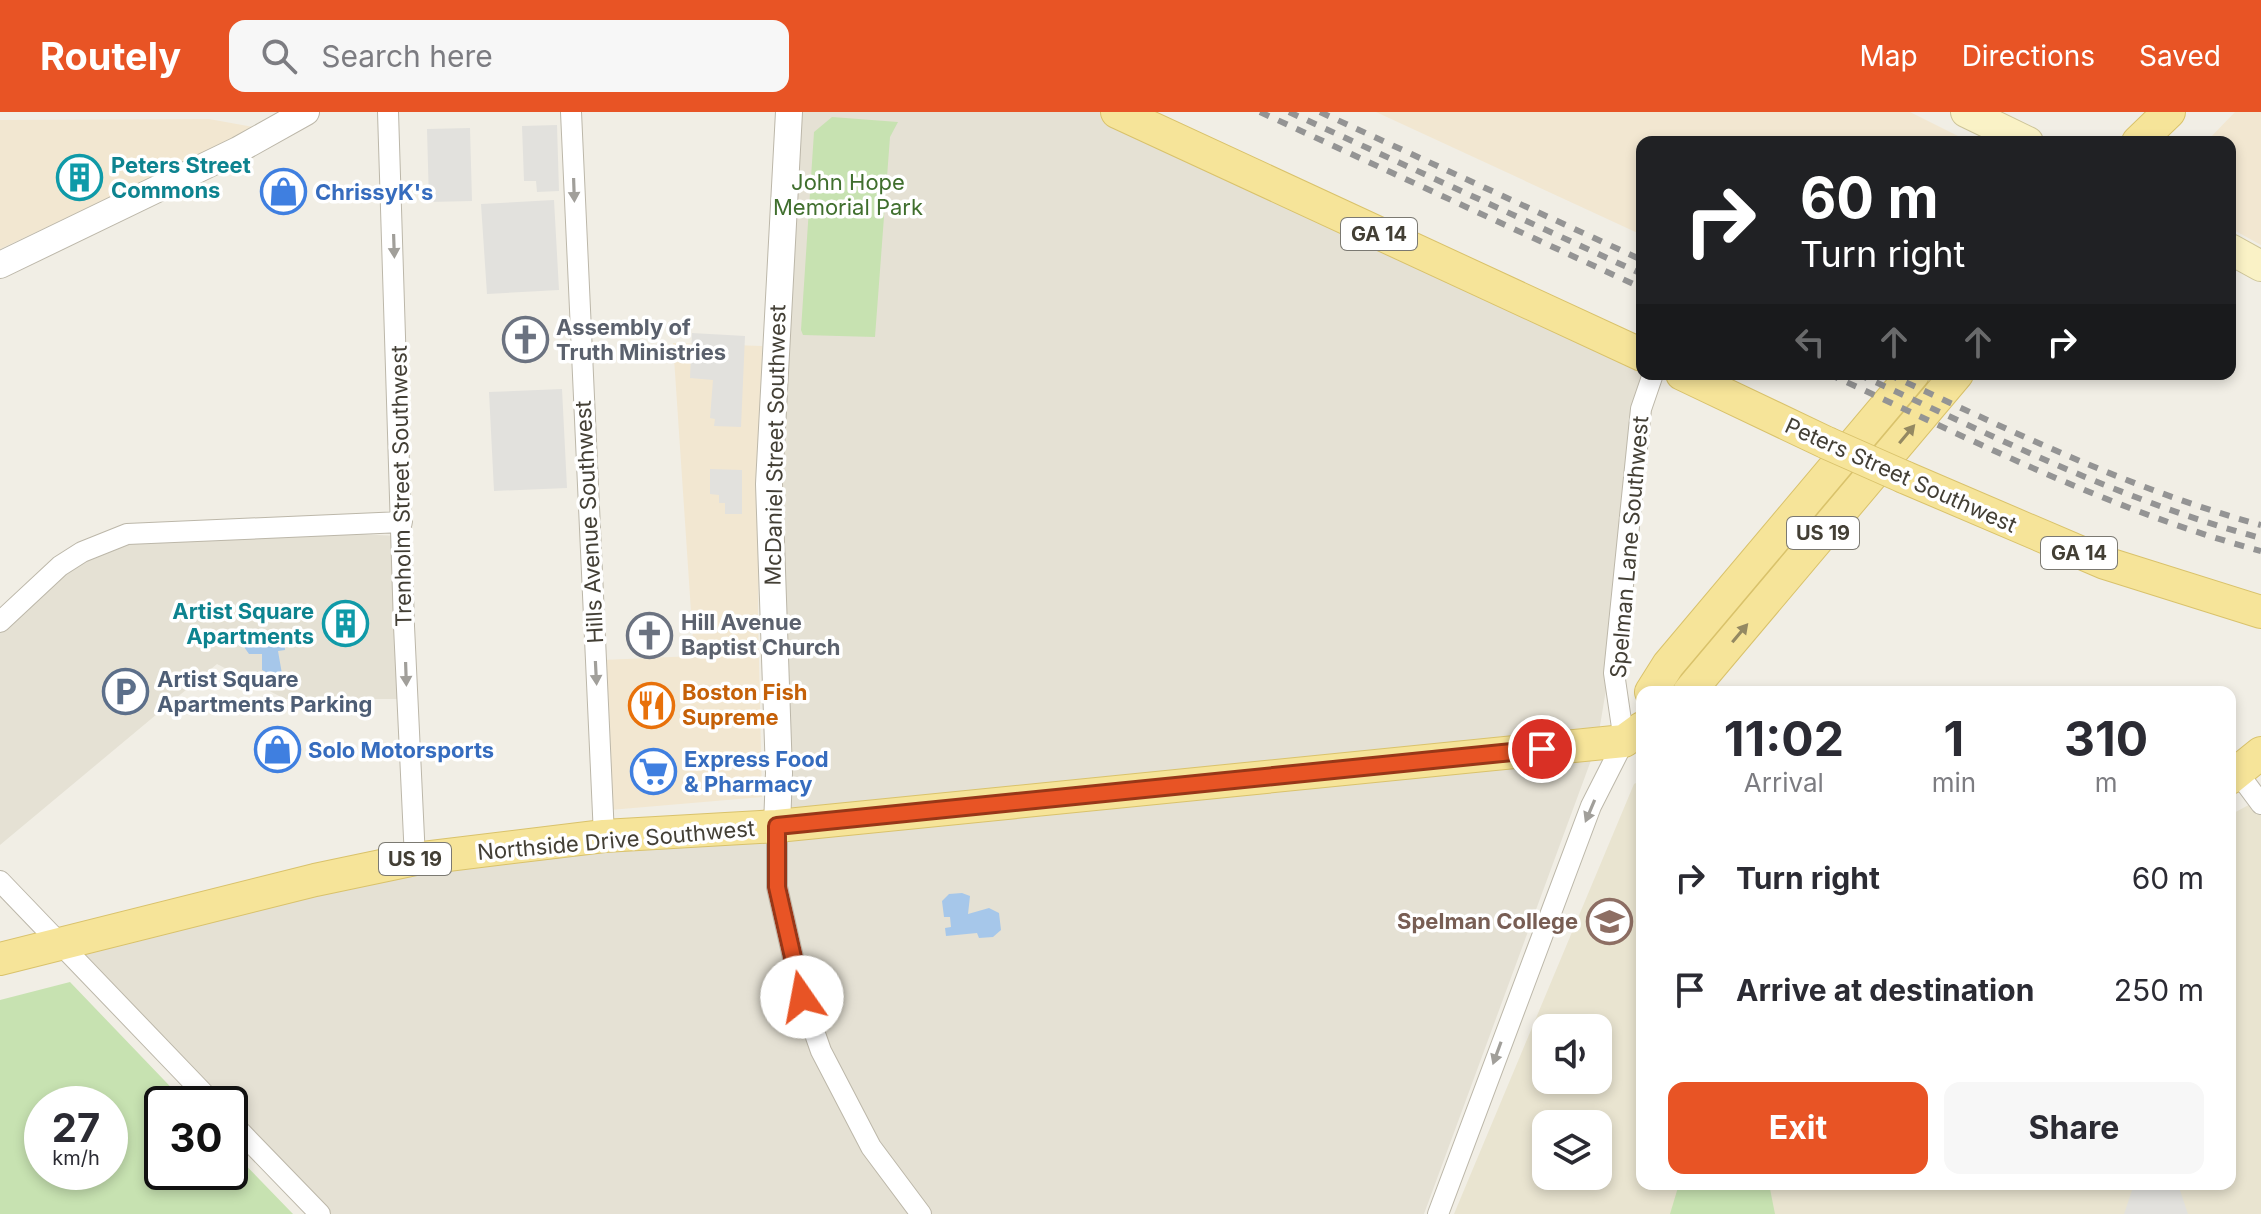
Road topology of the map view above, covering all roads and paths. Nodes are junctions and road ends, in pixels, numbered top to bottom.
1 (306, 112) edge
2 (388, 112) edge
3 (571, 112) edge
4 (789, 112) edge
5 (1117, 112) edge
6 (1966, 112) edge
7 (2169, 112) edge
8 (2016, 136) edge
9 (2144, 136) edge
10 (2236, 252) edge
11 (0, 265) edge
12 (2261, 266) edge
13 (1636, 352) edge
14 (1651, 380) edge
15 (1695, 380) edge
16 (1908, 380) edge
17 (1952, 380) edge
18 (402, 522) junction
19 (2261, 612) edge
20 (0, 622) edge
21 (1655, 686) edge
22 (1694, 686) edge
23 (1636, 737) edge
24 (2243, 768) edge
25 (2261, 804) edge
26 (777, 826) junction
27 (604, 836) junction
28 (415, 859) junction
29 (0, 881) edge
30 (61, 944) junction
31 (0, 959) edge
32 (197, 1086) edge
33 (248, 1140) edge
34 (320, 1214) edge
35 (921, 1214) edge
36 (1438, 1214) edge

1 - 11 street
2 -> 18 street, Trenholm Street Southwest
3 -> 27 street, Hills Avenue Southwest
4 - 26 street, McDaniel Street Southwest
5 - 13 main road, GA 14
6 - 8 main road
7 - 9 main road
10 - 12 main road
14 - 23 street, Spelman Lane Southwest
15 - 19 main road, Peters Street Southwest / GA 14, bridge
16 - 21 main road, US 19
22 -> 17 main road, US 19
18 - 20 street
18 -> 28 street, Trenholm Street Southwest
23 - 26 main road, Northside Drive Southwest / US 19
23 -> 36 street
24 - 25 street
26 - 27 main road, Northside Drive Southwest / US 19
26 - 35 street
27 - 28 main road, Northside Drive Southwest / US 19
28 - 30 main road, Northside Drive Southwest / US 19
29 - 30 street
30 - 31 main road, Northside Drive Southwest / US 19
30 - 32 street
33 - 34 street

